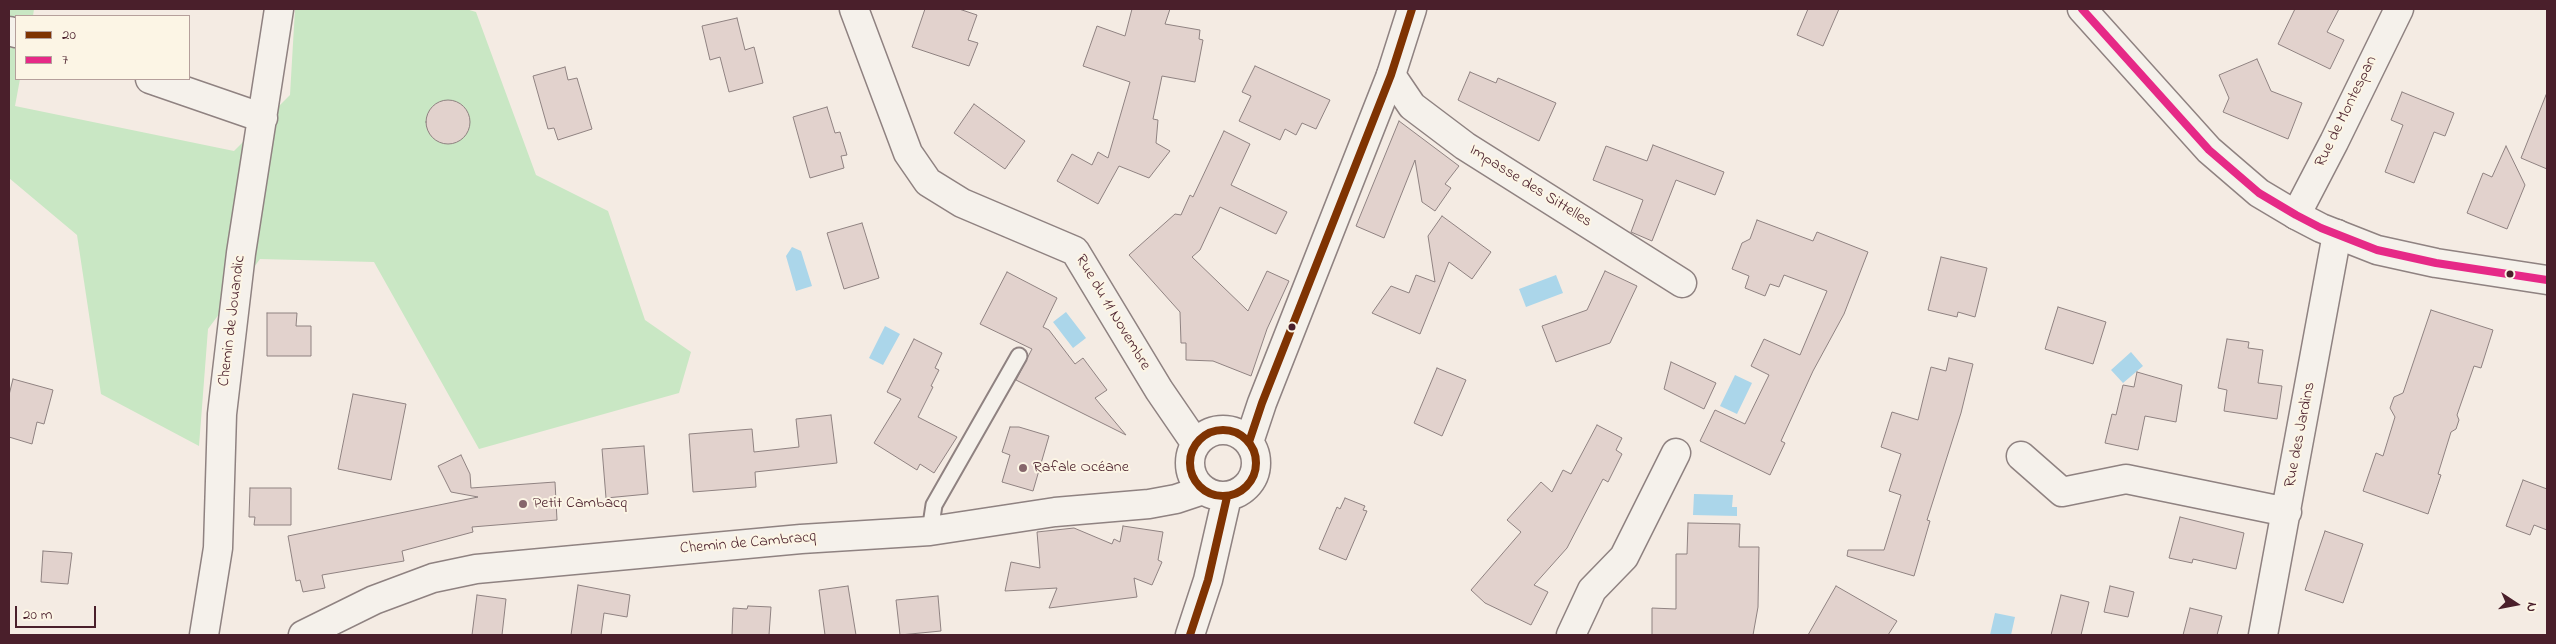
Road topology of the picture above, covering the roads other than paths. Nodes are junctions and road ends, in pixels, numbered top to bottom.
1 (279, 9) edge
2 (854, 9) edge
3 (1412, 9) edge
4 (2082, 9) edge
5 (2399, 9) edge
6 (1392, 75) junction
7 (153, 80) edge
8 (263, 118) junction
9 (2296, 215) junction
10 (2337, 234) junction
11 (2547, 280) edge
12 (1682, 283) dead end
13 (1019, 356) dead end
14 (1249, 442) junction
15 (1196, 444) junction
16 (1676, 453) dead end
17 (2021, 456) dead end
18 (1215, 494) junction
19 (2287, 512) junction
20 (930, 531) junction
21 (204, 635) edge
22 (303, 635) edge
23 (1190, 635) edge
24 (1571, 635) edge
25 (2264, 635) edge

1 - 8 street, Chemin de Jouandic
2 - 15 street, Rue du 11 Novembre
3 - 6 street
4 - 9 street
5 - 9 street, Rue de Montespan
6 - 12 street, Impasse des Sittelles
6 - 14 street
7 - 8 street
8 - 21 street, Chemin de Jouandic
9 - 10 street
10 - 11 street
10 - 19 street, Rue des Jardins
13 - 20 lane
14 - 15 street
14 - 18 street
15 - 18 street
16 - 24 street
17 - 19 street
18 - 20 street, Chemin de Cambracq
18 - 23 street
19 - 25 street, Rue des Jardins
20 - 22 street, Chemin de Cambracq

